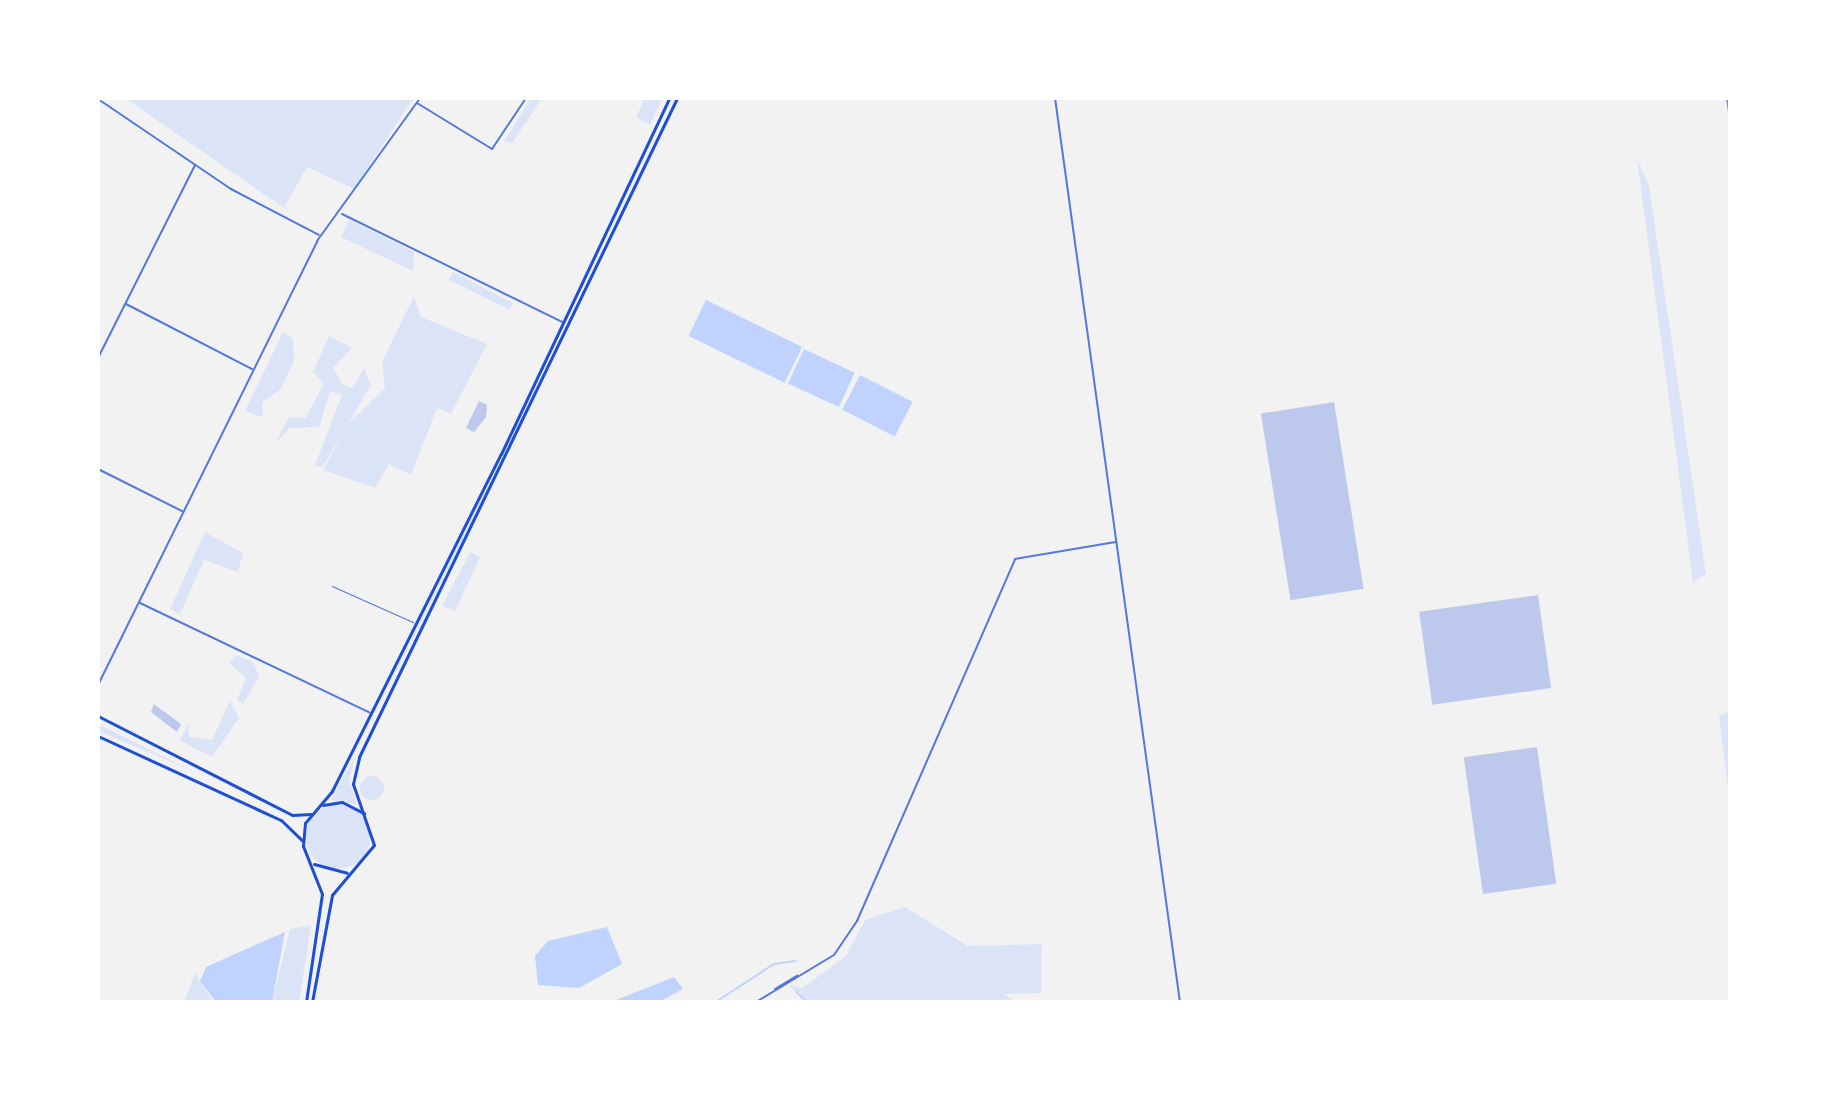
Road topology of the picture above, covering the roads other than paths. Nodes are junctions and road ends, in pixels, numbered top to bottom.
1 (420, 98) edge
2 (526, 98) edge
3 (669, 98) edge
4 (677, 98) edge
5 (1055, 98) edge
6 (100, 99) edge
7 (417, 103) junction
8 (195, 164) junction
9 (341, 213) junction
10 (321, 236) junction
11 (125, 303) junction
12 (563, 322) junction
13 (571, 326) junction
14 (98, 358) edge
15 (253, 369) junction
16 (98, 469) edge
17 (183, 512) junction
18 (1117, 542) junction
19 (332, 586) dead end
20 (139, 603) junction
21 (416, 623) junction
22 (98, 685) edge
23 (371, 714) junction
24 (98, 716) edge
25 (98, 736) edge
26 (199, 768) junction
27 (194, 778) junction
28 (321, 806) junction
29 (311, 814) junction
30 (369, 819) junction
31 (302, 840) junction
32 (311, 861) junction
33 (350, 872) junction
34 (306, 1002) edge
35 (312, 1002) edge
36 (756, 1002) edge
37 (1180, 1002) edge

1 - 7 street
2 - 7 street
3 - 12 main road
4 - 13 main road
5 - 18 street
6 - 8 street
7 - 9 street
8 - 10 street
8 - 11 street
9 - 10 street
9 - 12 street
10 - 15 street
11 - 14 street
11 - 15 street
12 - 13 main road
12 - 21 main road
13 - 30 main road
15 - 17 street
16 - 17 street
17 - 20 street
18 - 36 street
18 - 37 street
19 - 21 lane
20 - 22 street
20 - 23 street
21 - 23 main road
23 - 28 main road
24 - 26 main road
25 - 27 main road
26 - 27 main road
26 - 29 main road
27 - 31 main road
28 - 29 main road
28 - 30 main road
29 - 31 main road
30 - 33 main road
31 - 32 main road
32 - 33 main road
32 - 34 main road
33 - 35 main road

